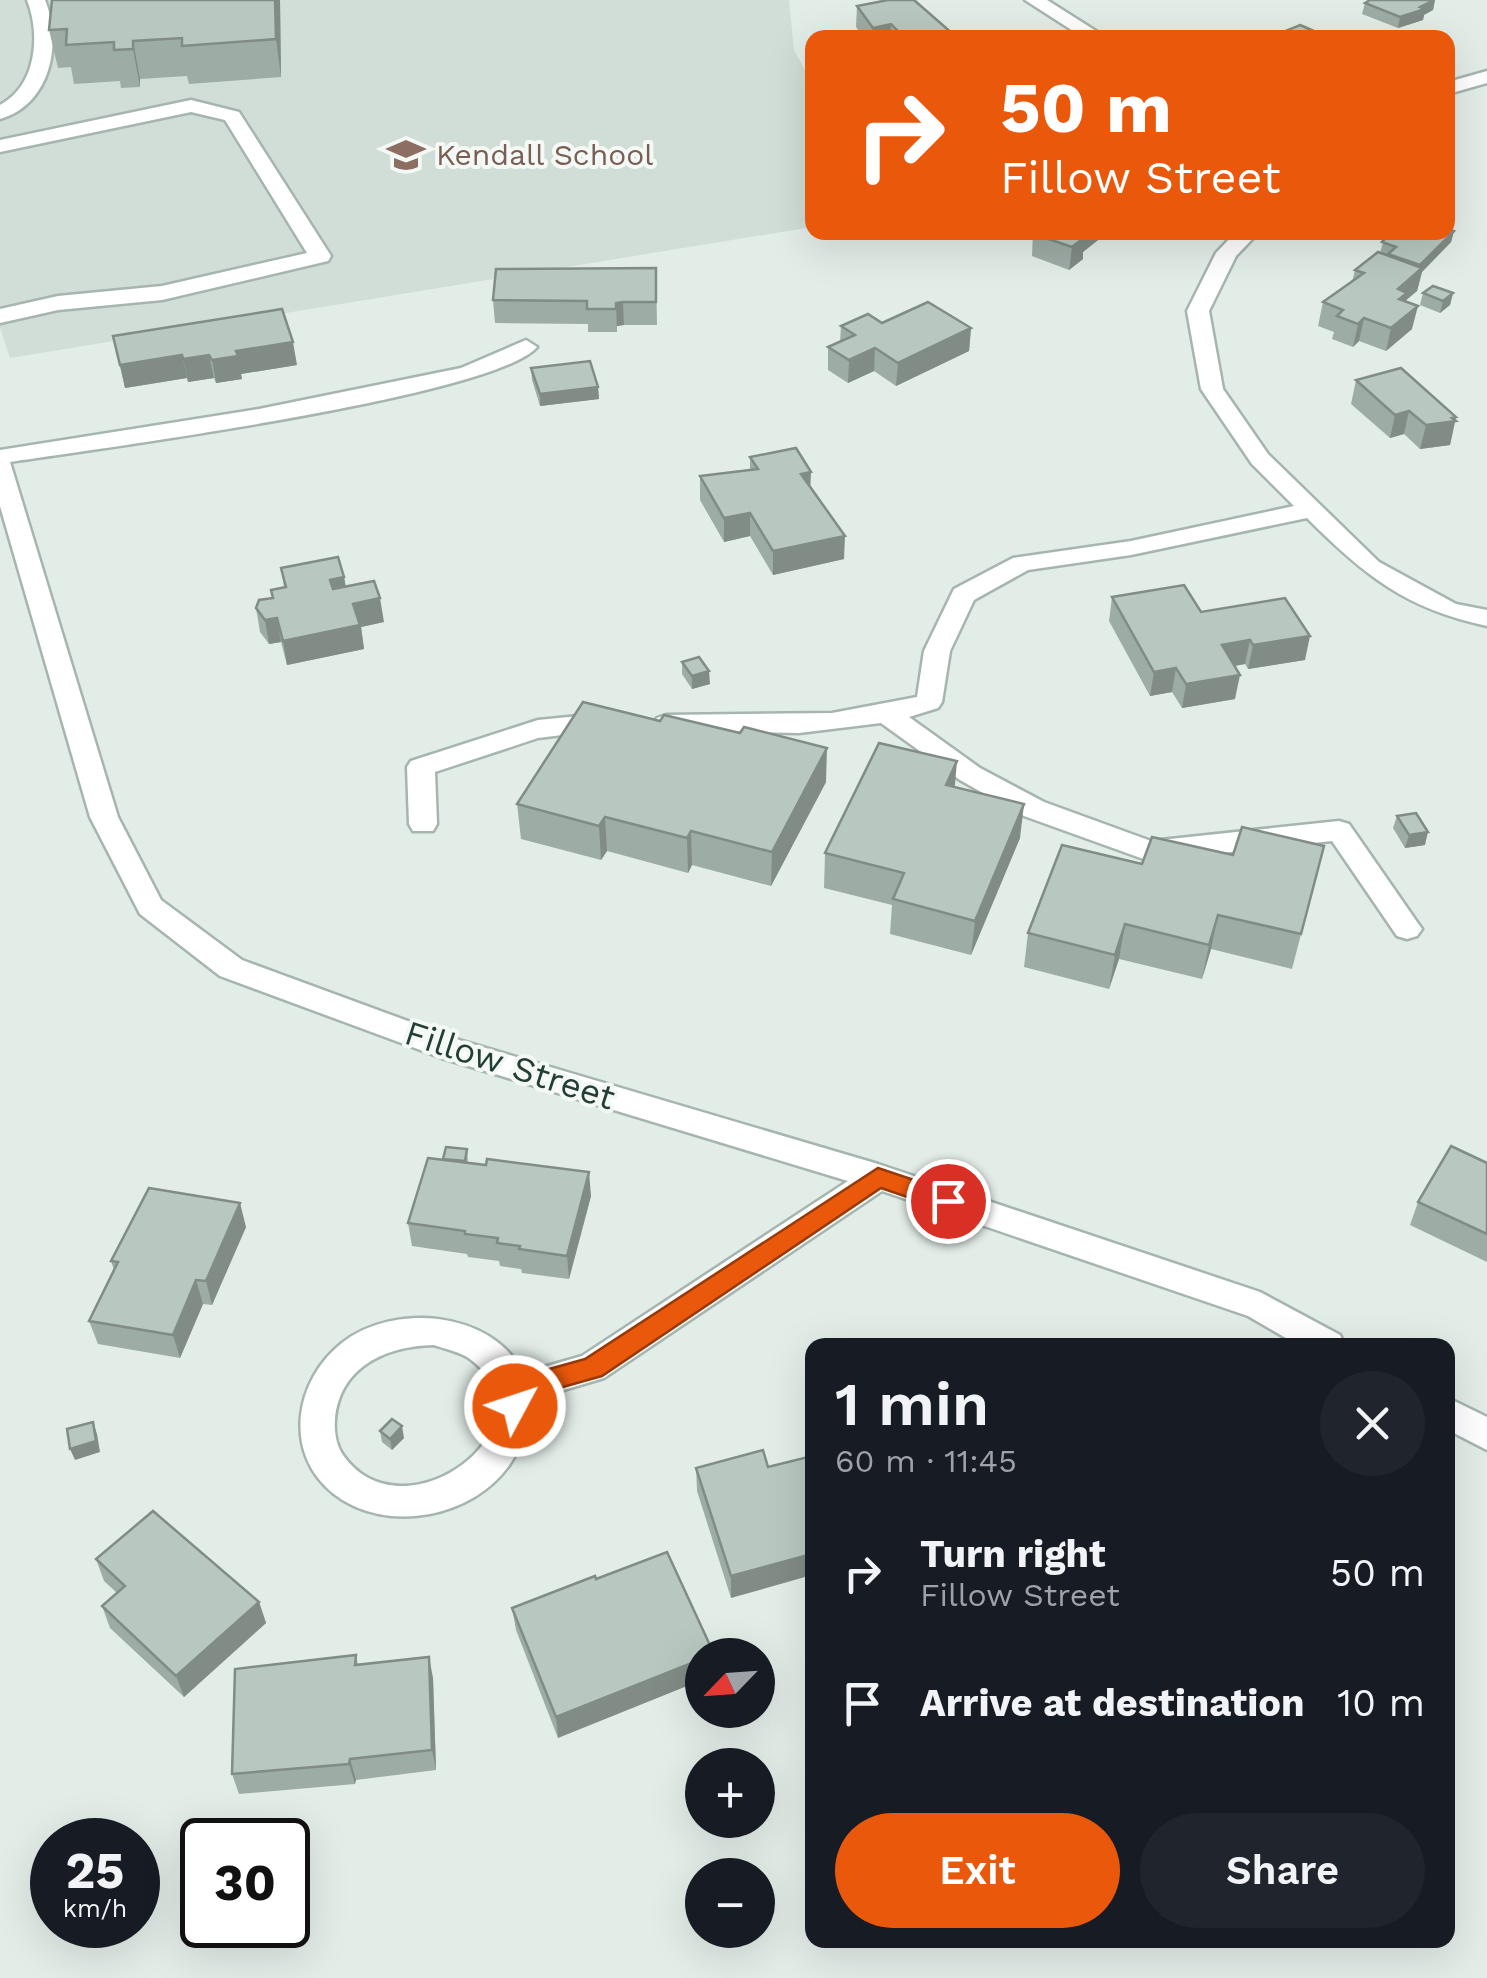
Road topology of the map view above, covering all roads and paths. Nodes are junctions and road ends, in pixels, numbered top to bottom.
1 (36, 0) edge
2 (1034, 0) edge
3 (1085, 30) edge
4 (1487, 77) edge
5 (1455, 86) edge
6 (0, 113) edge
7 (0, 146) edge
8 (1241, 240) edge
9 (0, 316) edge
10 (526, 347) dead end
11 (0, 458) edge
12 (0, 465) edge
13 (1312, 510) junction
14 (1487, 618) edge
15 (890, 716) junction
16 (423, 824) dead end
17 (1407, 929) dead end
18 (878, 1178) junction
19 (1316, 1338) edge
20 (513, 1390) junction
21 (1455, 1417) edge
22 (1487, 1435) edge

1 - 6 street
2 - 3 street
4 - 5 street
7 - 9 street
8 - 13 street
10 - 11 street
12 - 18 street, Fillow Street
13 - 14 street
13 - 15 street
15 - 16 street
15 - 17 street
18 - 19 street, Fillow Street
18 - 20 street
20 - 20 street
21 - 22 street

